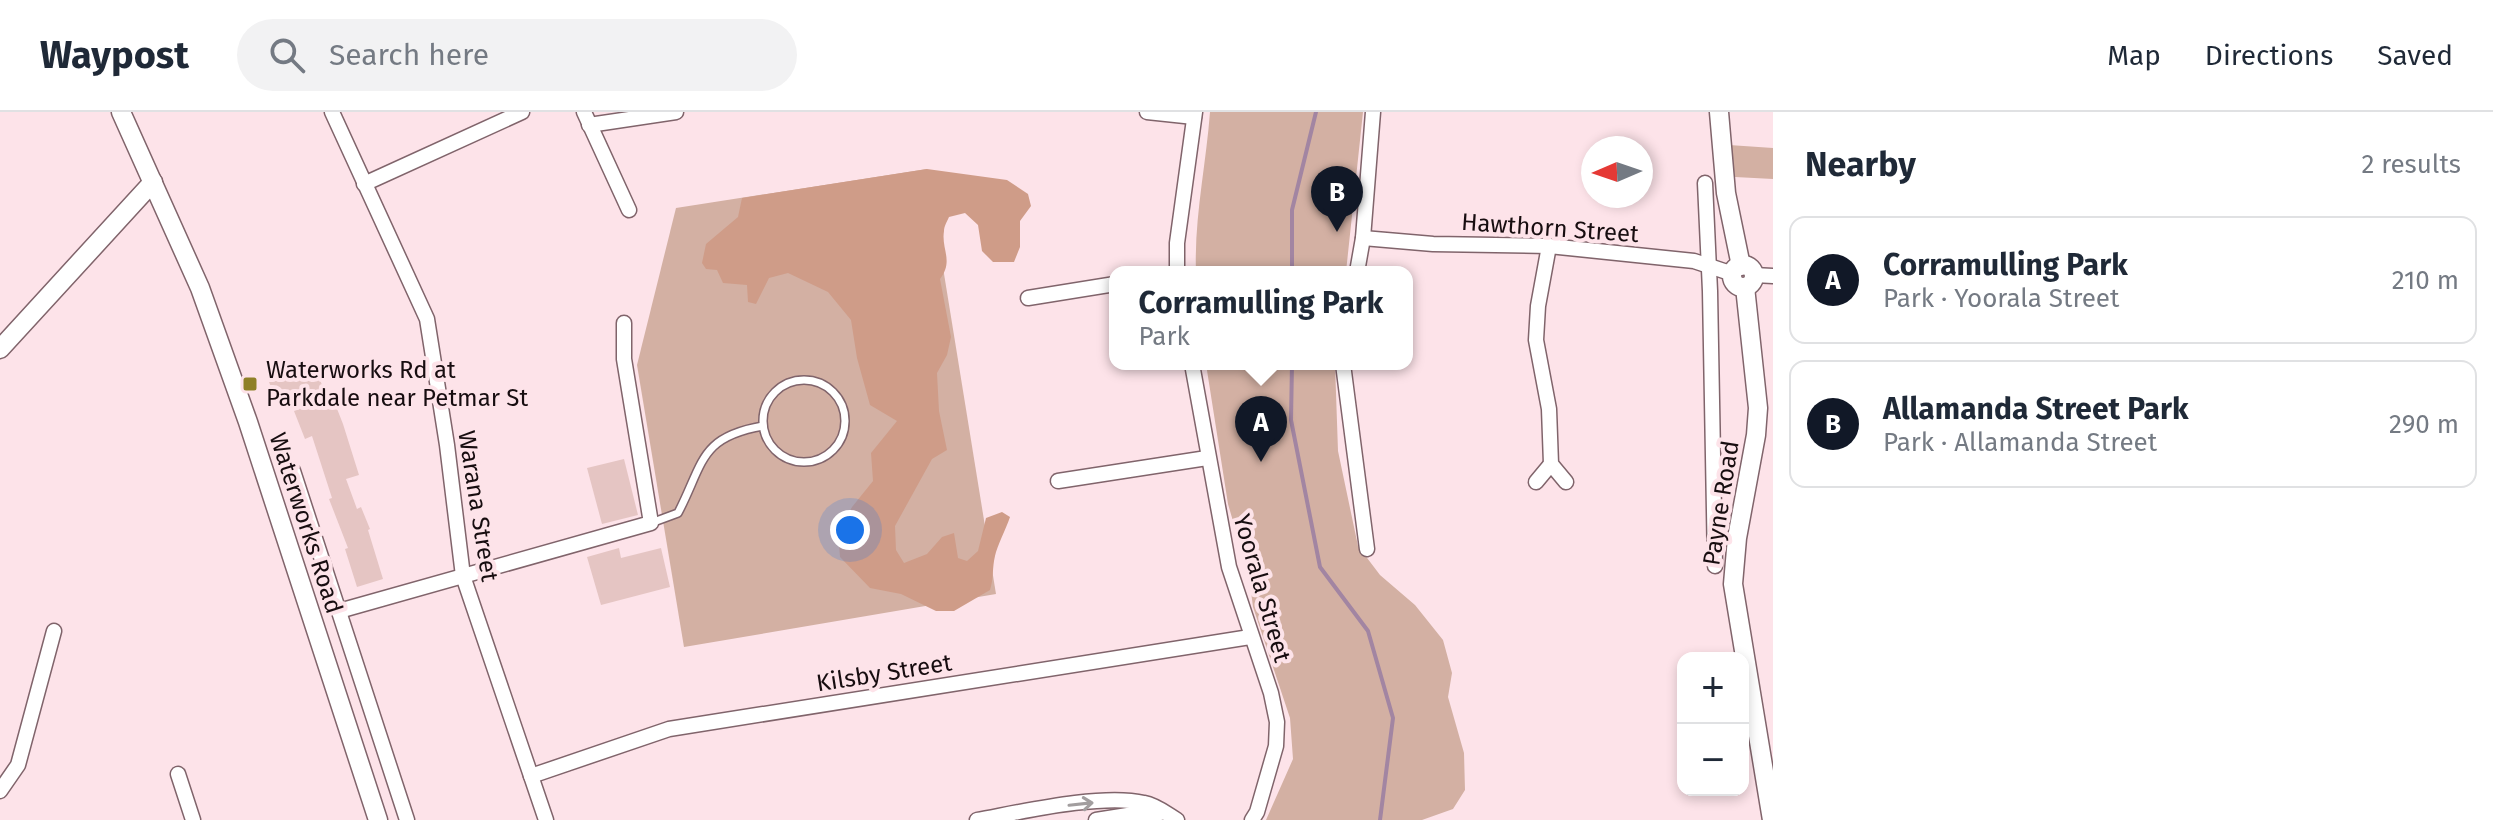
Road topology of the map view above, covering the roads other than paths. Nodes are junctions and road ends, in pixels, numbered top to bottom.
1 (121, 112) edge
2 (332, 112) edge
3 (522, 112) edge
4 (676, 112) edge
5 (1147, 112) edge
6 (1373, 112) edge
7 (1719, 112) edge
8 (1194, 114) edge
9 (587, 119) edge
10 (153, 182) junction
11 (1705, 183) dead end
12 (364, 184) junction
13 (629, 210) dead end
14 (1363, 238) junction
15 (1549, 246) junction
16 (1177, 266) edge
17 (1358, 266) edge
18 (1709, 268) junction
19 (1749, 276) edge
20 (1109, 285) edge
21 (1028, 298) dead end
22 (624, 323) dead end
23 (0, 349) edge
24 (1193, 370) edge
25 (1344, 370) edge
26 (763, 426) junction
27 (1207, 458) junction
28 (1551, 464) junction
29 (293, 471) dead end
30 (1058, 481) dead end
31 (1536, 482) dead end
32 (1566, 482) dead end
33 (651, 523) junction
34 (1367, 549) dead end
35 (1715, 566) dead end
36 (463, 576) junction
37 (339, 611) junction
38 (54, 631) dead end
39 (1250, 637) junction
40 (178, 774) dead end
41 (531, 776) junction
42 (395, 783) junction
43 (0, 791) edge
44 (369, 793) junction
45 (402, 805) junction
46 (1172, 816) edge
47 (378, 818) edge
48 (193, 820) edge
49 (407, 820) edge
50 (546, 820) edge
51 (977, 820) edge
52 (1096, 820) edge
53 (1252, 820) edge
54 (1772, 820) edge

1 - 10 main road, Waterworks Road
2 - 12 street, Warana Street
3 - 12 street
4 - 9 street
5 - 8 street
6 - 14 street
7 - 19 main road, Payne Road
8 - 16 street
9 - 13 street
10 - 23 main road
10 - 44 main road, Waterworks Road
11 - 18 street, Payne Road
12 - 36 street, Warana Street
14 - 15 street, Hawthorn Street
14 - 17 street
15 - 18 street, Hawthorn Street
15 - 28 street
18 - 19 street, Hawthorn Street
18 - 35 street, Payne Road
19 - 54 main road, Payne Road
20 - 21 street
22 - 33 street
24 - 27 street, Yoorala Street
25 - 34 street
26 - 26 lane
26 - 33 lane
27 - 30 street
27 - 39 street, Yoorala Street
28 - 31 street
28 - 32 street
29 - 37 street
33 - 36 street
36 - 37 street
36 - 41 street, Warana Street
37 - 42 street
38 - 43 street
39 - 41 street, Kilsby Street
39 - 53 street, Yoorala Street
40 - 48 street
41 - 50 street, Warana Street
42 - 44 street
42 - 45 street
44 - 47 main road, Waterworks Road
45 - 47 street
45 - 49 street
51 -> 46 street
46 - 52 street

